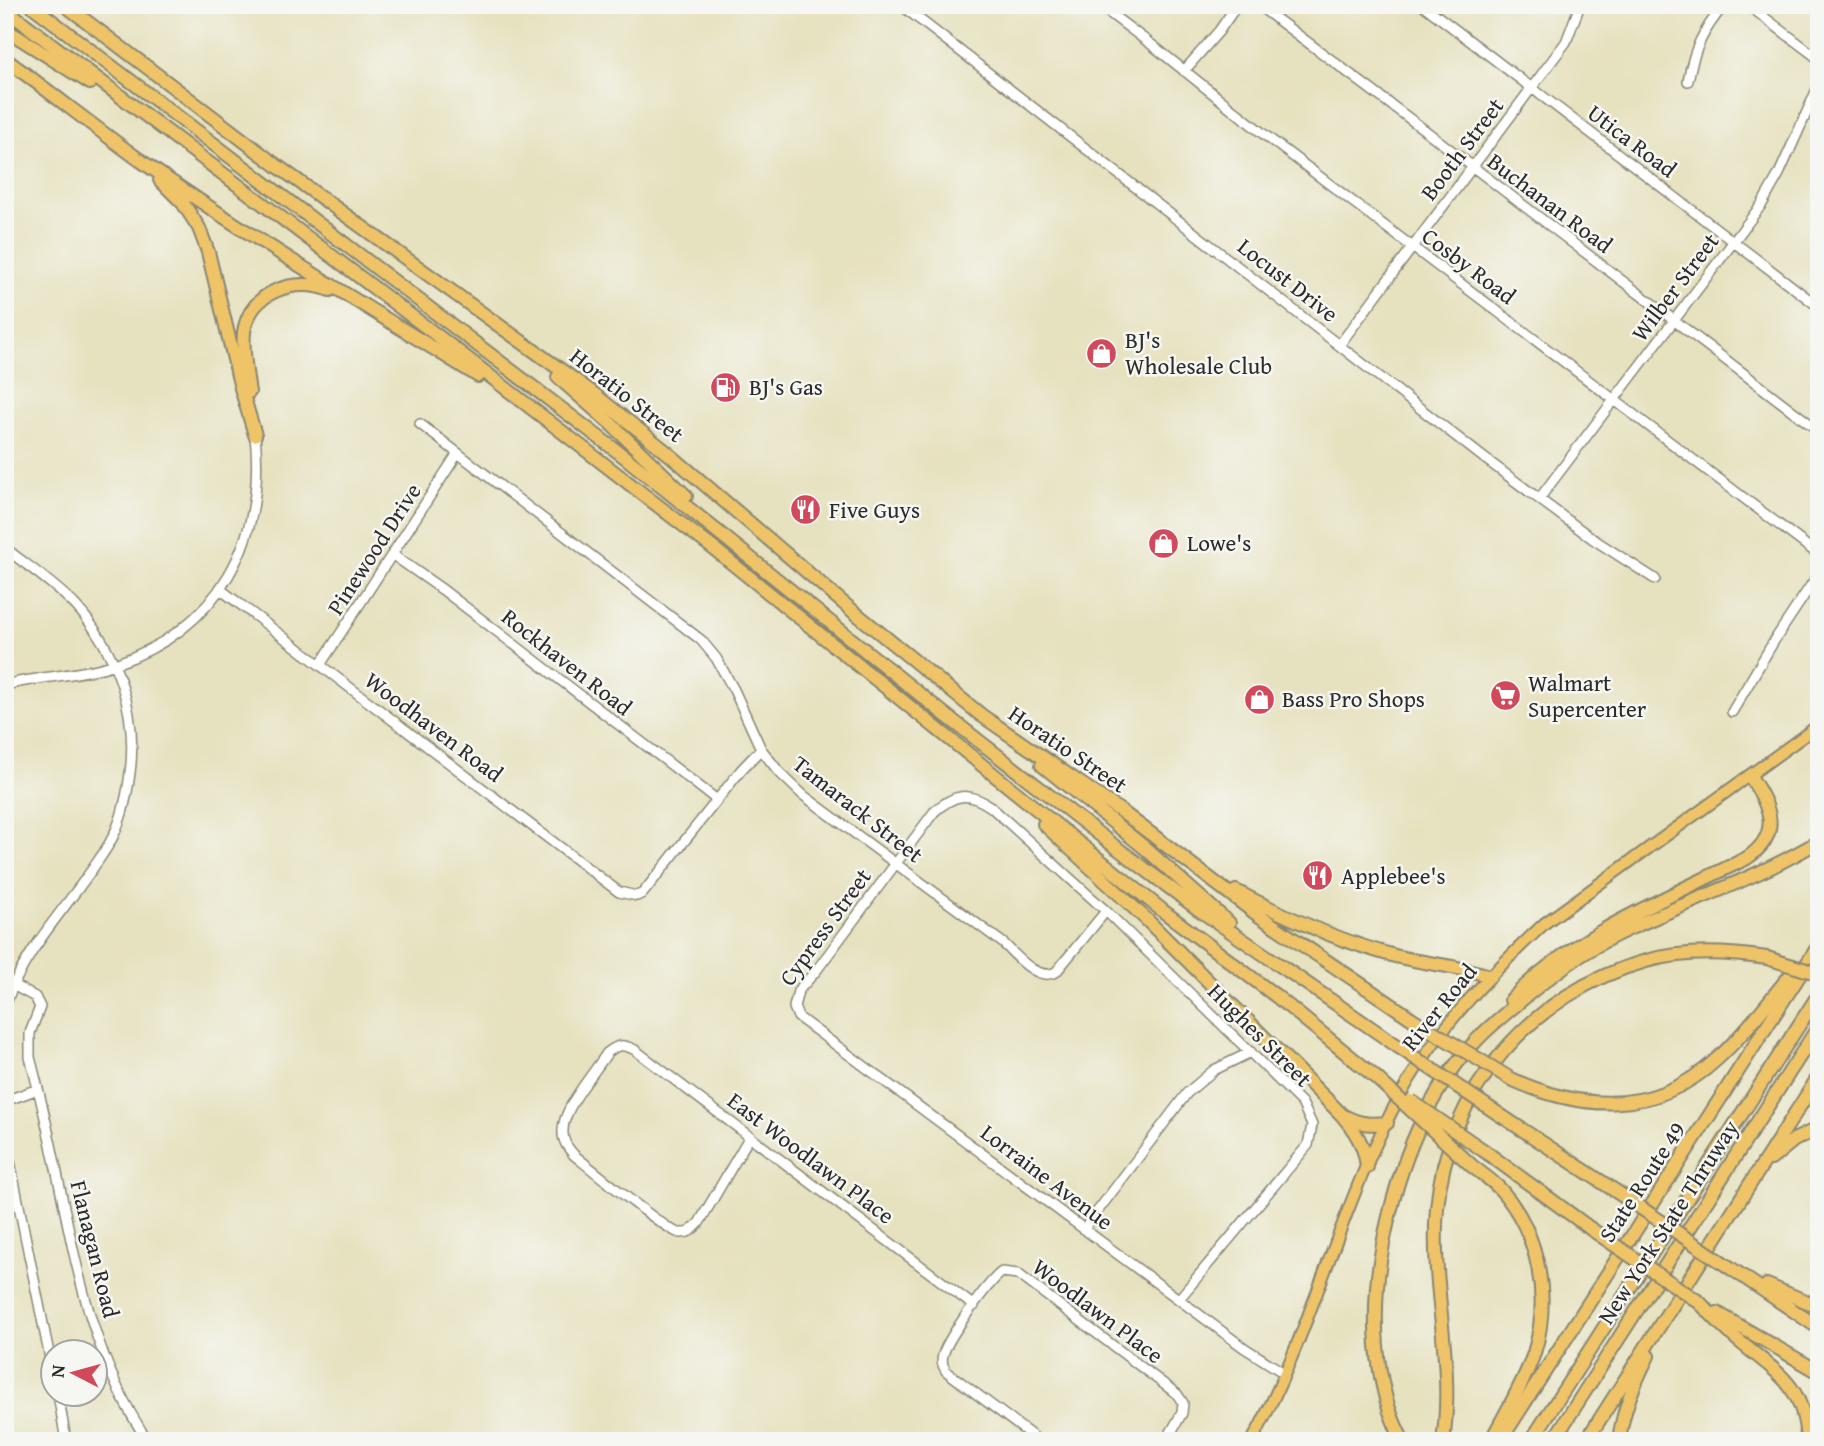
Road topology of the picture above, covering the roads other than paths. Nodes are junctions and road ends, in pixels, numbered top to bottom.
1 (31, 5) edge
2 (65, 5) edge
3 (901, 5) edge
4 (1099, 5) edge
5 (1237, 5) edge
6 (1258, 5) edge
7 (1423, 5) edge
8 (1580, 5) edge
9 (1724, 5) edge
10 (1748, 5) edge
11 (5, 9) edge
12 (5, 29) edge
13 (5, 58) edge
14 (1819, 59) edge
15 (1184, 71) junction
16 (1688, 81) dead end
17 (1819, 85) edge
18 (1532, 89) junction
19 (124, 100) junction
20 (137, 157) junction
21 (1473, 168) junction
22 (1733, 242) junction
23 (1412, 247) junction
24 (350, 298) junction
25 (1819, 307) edge
26 (1674, 321) junction
27 (508, 331) junction
28 (1340, 344) junction
29 (1613, 399) junction
30 (534, 411) junction
31 (420, 424) dead end
32 (1819, 431) edge
33 (255, 435) junction
34 (458, 453) junction
35 (1539, 499) junction
36 (698, 514) junction
37 (5, 548) edge
38 (393, 555) junction
39 (1819, 555) edge
40 (1819, 573) edge
41 (1655, 579) dead end
42 (220, 589) junction
43 (115, 664) junction
44 (320, 665) junction
45 (5, 685) edge
46 (1732, 712) dead end
47 (1819, 725) edge
48 (1017, 740) junction
49 (761, 749) junction
50 (1750, 776) junction
51 (999, 779) junction
52 (717, 800) junction
53 (1819, 841) edge
54 (895, 864) junction
55 (1207, 876) junction
56 (1106, 911) junction
57 (1819, 944) edge
58 (1260, 951) junction
59 (1819, 974) edge
60 (1490, 976) junction
61 (13, 985) junction
62 (1819, 994) edge
63 (5, 1006) edge
64 (793, 1007) joint
65 (1819, 1026) edge
66 (1474, 1042) junction
67 (1251, 1052) junction
68 (1373, 1075) junction
69 (1819, 1076) edge
70 (38, 1089) junction
71 (5, 1101) edge
72 (1341, 1114) junction
73 (1387, 1123) junction
74 (1819, 1128) edge
75 (750, 1136) junction
76 (5, 1137) edge
77 (1367, 1167) junction
78 (1760, 1168) junction
79 (1084, 1229) junction
80 (1732, 1269) junction
81 (1179, 1299) junction
82 (1699, 1302) junction
83 (1673, 1303) junction
84 (974, 1306) junction
85 (1819, 1307) edge
86 (1819, 1328) edge
87 (46, 1338) edge
88 (1819, 1372) edge
89 (1284, 1373) junction
90 (60, 1408) edge
91 (1400, 1436) edge
92 (66, 1441) edge
93 (148, 1441) edge
94 (1039, 1441) edge
95 (1166, 1441) edge
96 (1252, 1441) edge
97 (1443, 1441) edge
98 (1491, 1441) edge
99 (1500, 1441) edge
100 (1531, 1441) edge
101 (1553, 1441) edge
102 (1586, 1441) edge
103 (1619, 1441) edge
104 (1807, 1441) edge

1 - 36 highway
2 - 27 highway, Horatio Street
3 - 28 street, Locust Drive
4 - 15 street, Cosby Road
5 - 15 street
6 - 21 street, Buchanan Road
7 - 18 street, Utica Road
8 - 18 street, Booth Street
9 - 16 street
10 - 14 street
11 - 19 highway
12 - 19 highway
13 - 20 highway
15 - 23 street, Cosby Road
17 - 22 street, Wilber Street
18 - 21 street, Booth Street
18 - 22 street, Utica Road
19 - 30 highway
20 - 24 highway
20 - 33 highway
21 - 23 street, Booth Street
21 - 26 street, Buchanan Road
22 - 25 street, Utica Road
22 - 26 street, Wilber Street
23 - 28 street, Booth Street
23 - 29 street, Cosby Road
24 - 30 highway
24 - 33 highway
26 - 29 street, Wilber Street
26 - 32 street, Buchanan Road
27 - 36 highway
27 - 48 highway, Horatio Street
28 - 35 street, Locust Drive
29 - 35 street, Wilber Street
29 - 39 street, Cosby Road
30 - 51 highway
31 - 34 street, Tamarack Street
33 - 42 street
34 - 38 street, Pinewood Drive
34 - 49 street, Tamarack Street
35 - 41 street, Locust Drive
36 - 58 highway
37 - 43 street
38 - 44 street, Pinewood Drive
38 - 52 street, Rockhaven Road
40 - 46 street
42 - 43 street
42 - 44 street, Woodhaven Road
43 - 45 street
43 - 61 street
44 - 52 street, Woodhaven Road
47 - 50 main road, River Road
48 - 55 highway, Horatio Street
48 - 58 highway
49 - 52 street
49 - 54 street, Tamarack Street
50 - 60 main road, River Road
50 - 66 highway
51 - 68 highway
51 - 72 highway
53 - 66 highway
54 - 56 street, Tamarack Street
54 - 56 street, Cypress Street
54 - 64 street, Cypress Street
55 - 57 highway, bridge
55 - 60 highway
56 - 67 street, Hughes Street
57 - 99 highway, State Route 49
58 - 80 highway, bridge
59 - 97 highway, bridge
60 - 73 main road, River Road
61 - 63 street
61 - 70 street, Flanagan Road
62 - 100 highway, New York State Thruway
64 - 79 street, Lorraine Avenue
65 - 101 highway, New York State Thruway
66 - 91 highway
67 - 79 street
67 - 81 street, Hughes Street
68 - 82 highway, bridge
68 - 98 highway, bridge
69 - 78 highway
70 - 71 street
70 - 93 street, Flanagan Road
72 - 73 highway
72 - 77 highway
73 - 77 main road, River Road
74 - 78 highway
75 - 75 street, East Woodlawn Place
75 - 84 street, East Woodlawn Place
76 - 87 street
77 - 89 main road, River Road
78 - 83 highway
79 - 81 street, Lorraine Avenue
80 - 85 highway
80 - 86 highway
81 - 89 street, Lorraine Avenue
82 - 88 highway
82 - 104 highway
83 - 102 highway
83 - 103 highway
84 - 94 street, Woodlawn Place
84 - 95 street, Woodlawn Place
89 - 96 main road, River Road
90 - 92 street

